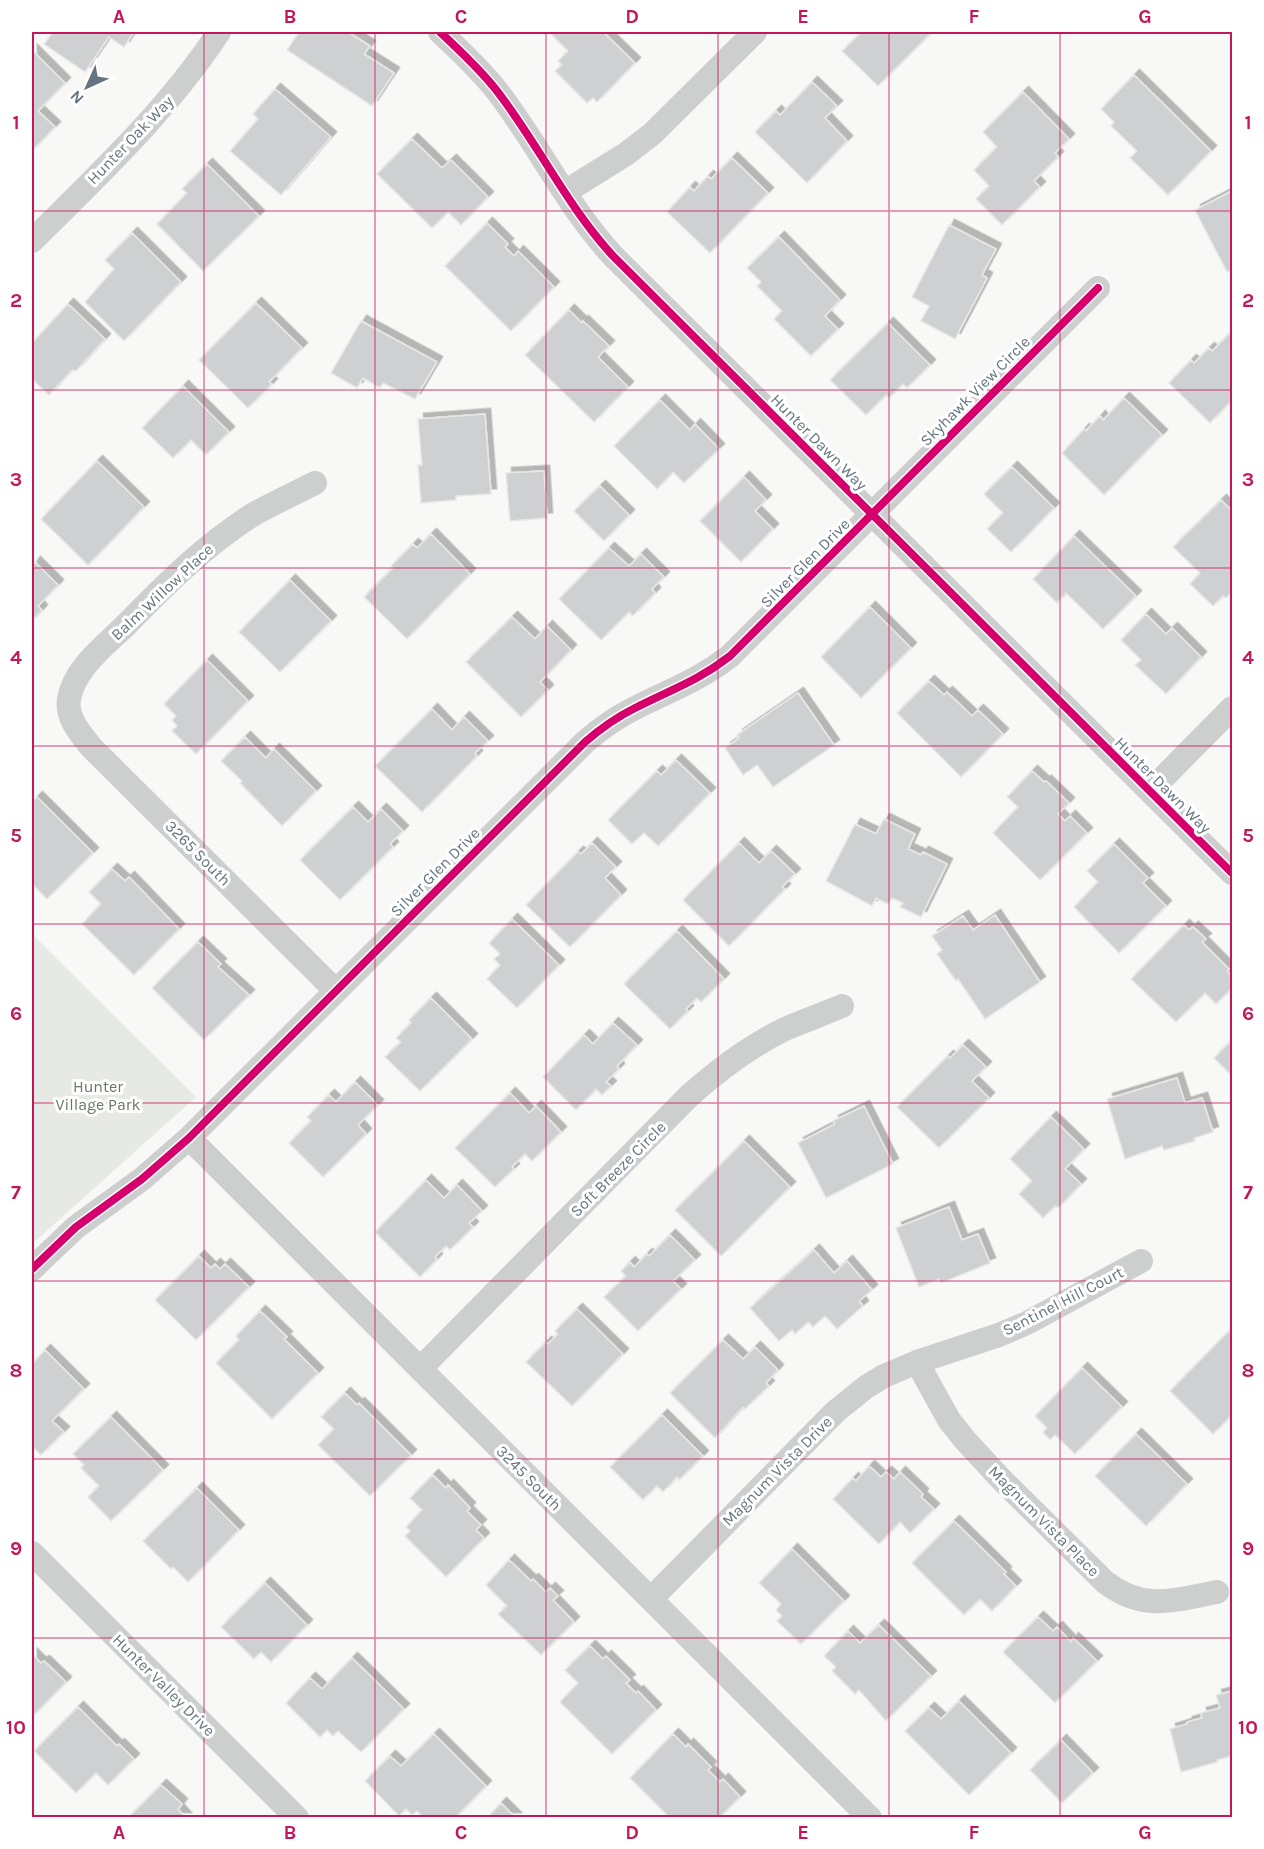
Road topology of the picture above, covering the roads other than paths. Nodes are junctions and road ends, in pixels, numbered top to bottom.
1 (219, 32) edge
2 (440, 32) edge
3 (755, 32) edge
4 (565, 192) junction
5 (32, 241) edge
6 (1098, 288) dead end
7 (315, 483) dead end
8 (872, 514) junction
9 (1233, 708) edge
10 (69, 709) joint
11 (1149, 791) junction
12 (1233, 873) edge
13 (336, 990) junction
14 (842, 1006) dead end
15 (189, 1138) junction
16 (1140, 1261) dead end
17 (32, 1269) edge
18 (917, 1362) junction
19 (420, 1369) junction
20 (32, 1553) edge
21 (1217, 1592) dead end
22 (651, 1599) junction
23 (297, 1818) edge
24 (870, 1818) edge

1 - 5 street, Hunter Oak Way
2 - 4 street, Hunter Dawn Way
3 - 4 street
4 - 8 street, Hunter Dawn Way
6 - 8 street, Skyhawk View Circle
7 - 10 street, Balm Willow Place
8 - 11 street, Hunter Dawn Way
8 - 13 street, Silver Glen Drive
9 - 11 street
10 - 13 street, 3265 South
11 - 12 street, Hunter Dawn Way
13 - 15 street, Silver Glen Drive
14 - 19 street, Soft Breeze Circle
15 - 17 street, Silver Glen Drive
15 - 19 street, 3245 South
16 - 18 street, Sentinel Hill Court
18 - 21 street, Magnum Vista Place
18 - 22 street, Magnum Vista Drive
19 - 22 street, 3245 South
20 - 23 street, Hunter Valley Drive
22 - 24 street, 3245 South

